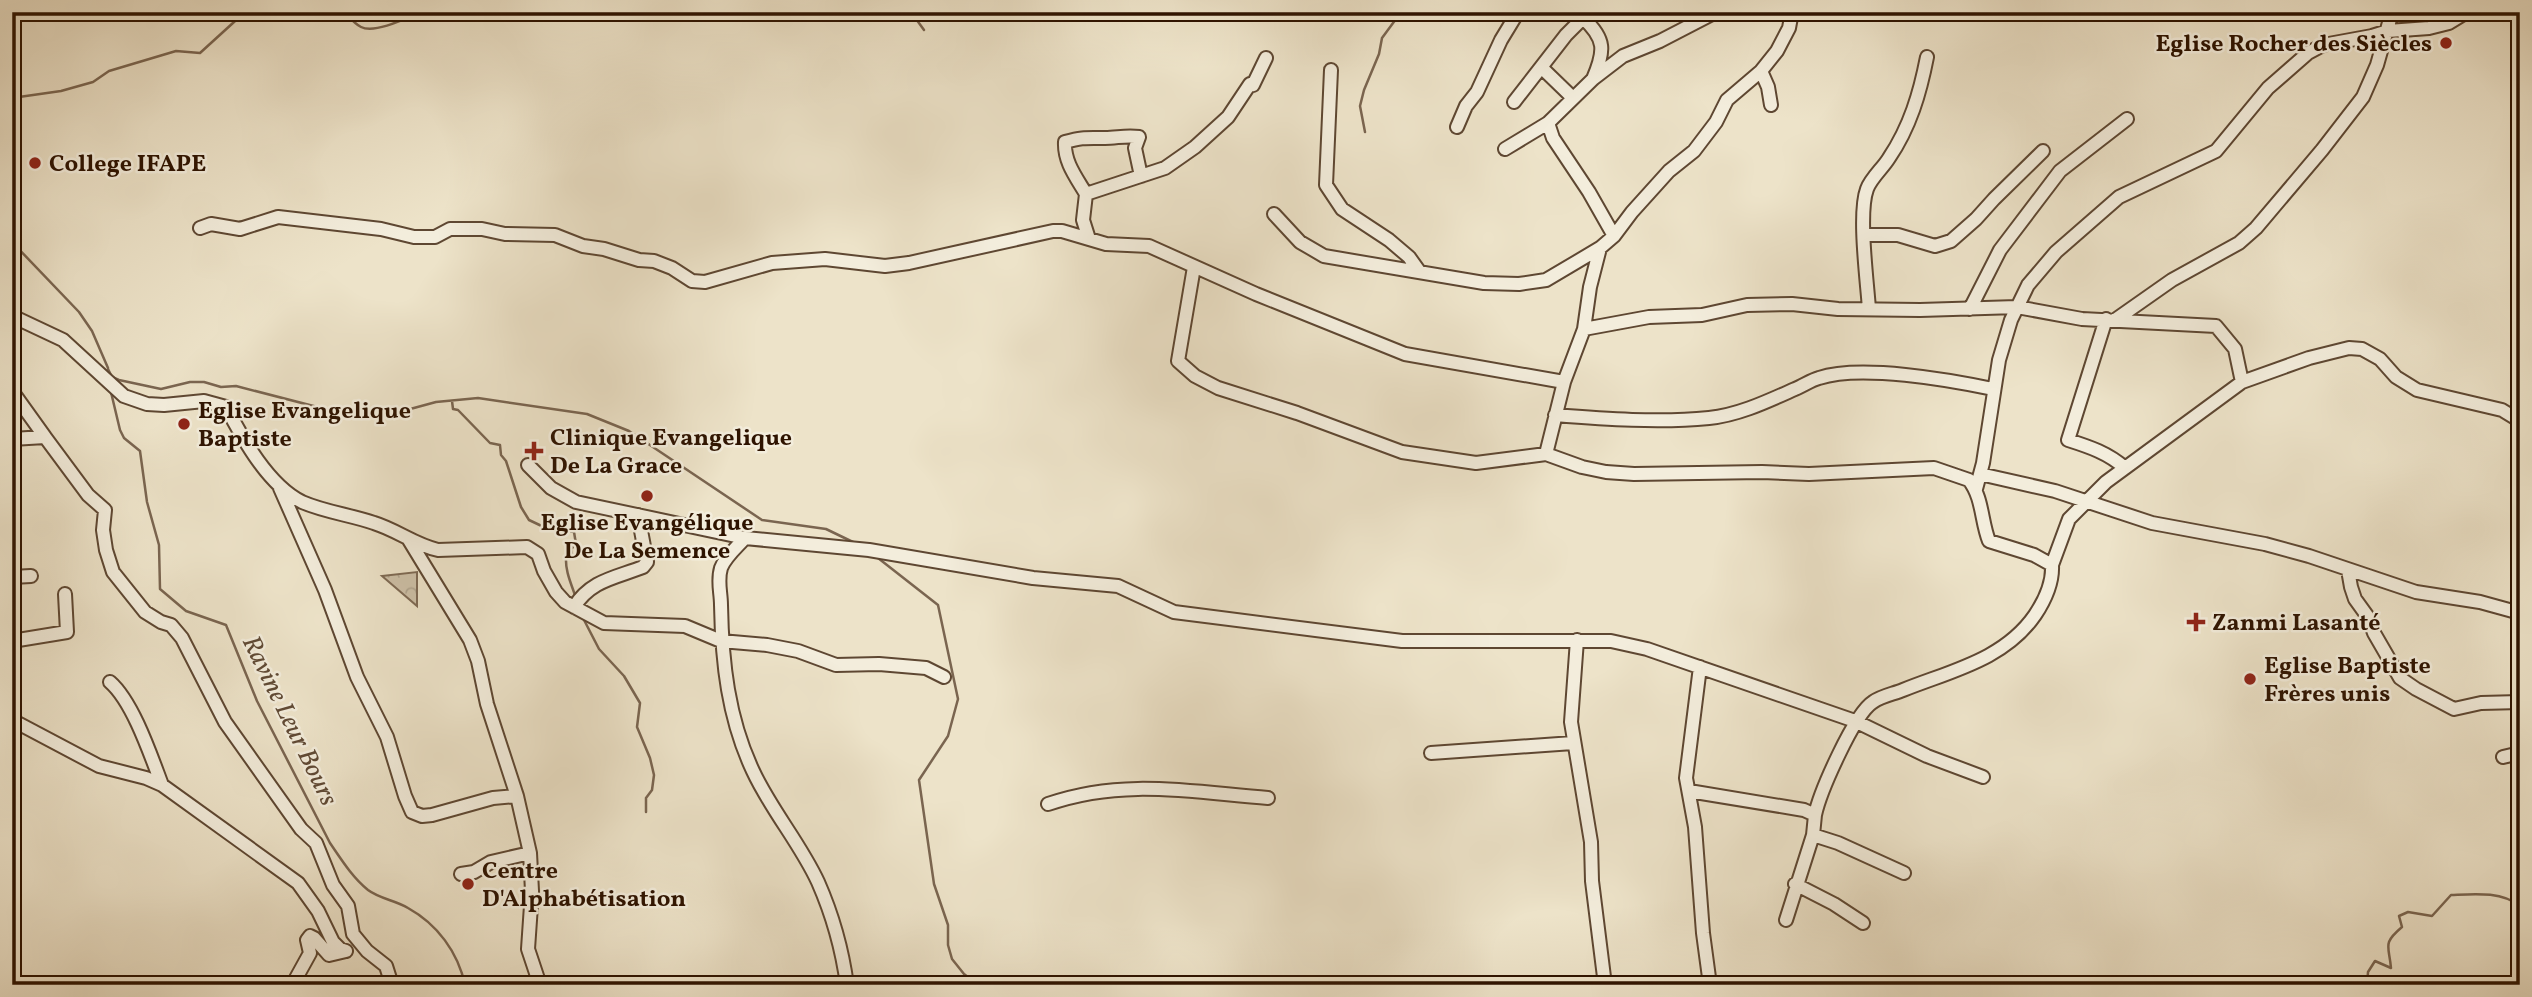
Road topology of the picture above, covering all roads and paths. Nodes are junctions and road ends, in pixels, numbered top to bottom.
1 (1518, 12) edge
2 (1792, 12) edge
3 (2392, 12) edge
4 (2467, 12) edge
5 (1706, 14) edge
6 (1581, 15) edge
7 (2388, 31) junction
8 (1927, 57) dead end
9 (1266, 58) dead end
10 (1542, 68) junction
11 (1331, 70) dead end
12 (1761, 71) junction
13 (1593, 79) junction
14 (1573, 98) junction
15 (1514, 102) dead end
16 (1771, 104) dead end
17 (2127, 119) dead end
18 (1548, 123) junction
19 (1457, 127) dead end
20 (1504, 149) dead end
21 (2043, 151) dead end
22 (1141, 176) junction
23 (1087, 194) junction
24 (1274, 214) dead end
25 (200, 228) dead end
26 (1864, 234) junction
27 (1614, 236) junction
28 (1089, 239) junction
29 (1600, 248) junction
30 (1194, 267) junction
31 (1419, 271) junction
32 (2017, 307) junction
33 (1869, 309) junction
34 (1970, 309) junction
35 (12, 316) edge
36 (2110, 319) junction
37 (1584, 329) junction
38 (1564, 382) junction
39 (2242, 382) junction
40 (1993, 389) junction
41 (12, 391) edge
42 (1555, 415) junction
43 (2520, 421) edge
44 (45, 436) junction
45 (12, 439) edge
46 (1546, 454) junction
47 (528, 465) dead end
48 (2126, 468) junction
49 (1980, 474) junction
50 (276, 480) junction
51 (1976, 489) junction
52 (2086, 500) junction
53 (638, 515) junction
54 (745, 538) junction
55 (409, 540) junction
56 (2052, 565) junction
57 (2348, 570) junction
58 (31, 576) dead end
59 (12, 577) edge
60 (65, 594) dead end
61 (578, 601) junction
62 (2520, 613) edge
63 (12, 640) edge
64 (1577, 640) junction
65 (721, 641) junction
66 (1700, 667) junction
67 (944, 677) dead end
68 (110, 682) dead end
69 (2520, 702) edge
70 (12, 720) edge
71 (1855, 721) junction
72 (1573, 743) junction
73 (1431, 752) dead end
74 (2520, 754) edge
75 (2503, 757) dead end
76 (1983, 777) dead end
77 (162, 785) junction
78 (1689, 791) junction
79 (517, 796) junction
80 (1268, 798) dead end
81 (1048, 804) dead end
82 (1815, 815) junction
83 (1813, 835) junction
84 (530, 853) junction
85 (1904, 873) dead end
86 (461, 874) dead end
87 (1796, 884) junction
88 (1786, 920) dead end
89 (1863, 923) dead end
90 (294, 982) dead end
91 (392, 985) edge
92 (540, 985) edge
93 (847, 985) edge
94 (1605, 985) edge
95 (1710, 985) edge

1 - 19 street
2 - 12 street
3 - 7 street
4 - 7 street
5 - 13 street
6 - 10 street
6 - 13 street
7 - 32 street
7 - 36 street
8 - 26 street
9 - 22 street
10 - 14 street
10 - 15 street
11 - 31 street
12 - 16 street
12 - 27 street
13 - 14 street
14 - 18 street
17 - 34 street
18 - 20 street
18 - 27 street
21 - 26 street
22 - 23 street
22 - 23 street
23 - 28 street
24 - 31 street
25 - 28 street
26 - 33 street
27 - 29 street
28 - 30 street
29 - 31 street
29 - 37 street
30 - 38 street
30 - 46 street
32 - 34 street
32 - 36 street
32 - 40 street
33 - 34 street
33 - 37 street
35 - 50 street
36 - 39 street
36 - 48 street
37 - 38 street
38 - 42 street
39 - 43 street
39 - 48 street
40 - 42 street
40 - 49 street
41 - 44 street
42 - 46 street
44 - 45 street
44 - 91 street
46 - 51 street
47 - 53 street
48 - 52 street
49 - 51 street
49 - 52 street
50 - 55 street
50 - 79 street
51 - 56 street
52 - 56 street
52 - 57 street
53 - 54 street
53 - 61 street
54 - 64 street
54 - 65 street
55 - 61 street
55 - 79 street
56 - 71 street
57 - 62 street
57 - 69 street
58 - 59 street
60 - 63 street
61 - 65 street
64 - 66 street
64 - 72 street
65 - 67 street
65 - 93 street
66 - 71 street
66 - 78 street
68 - 77 street
70 - 77 street
71 - 76 street
71 - 82 street
72 - 73 street
72 - 94 street
74 - 75 street
77 - 90 street
78 - 82 street
78 - 95 street
79 - 84 street
80 - 81 street
82 - 83 street
83 - 85 street
83 - 87 street
84 - 86 street
84 - 92 street
87 - 88 street
87 - 89 street

